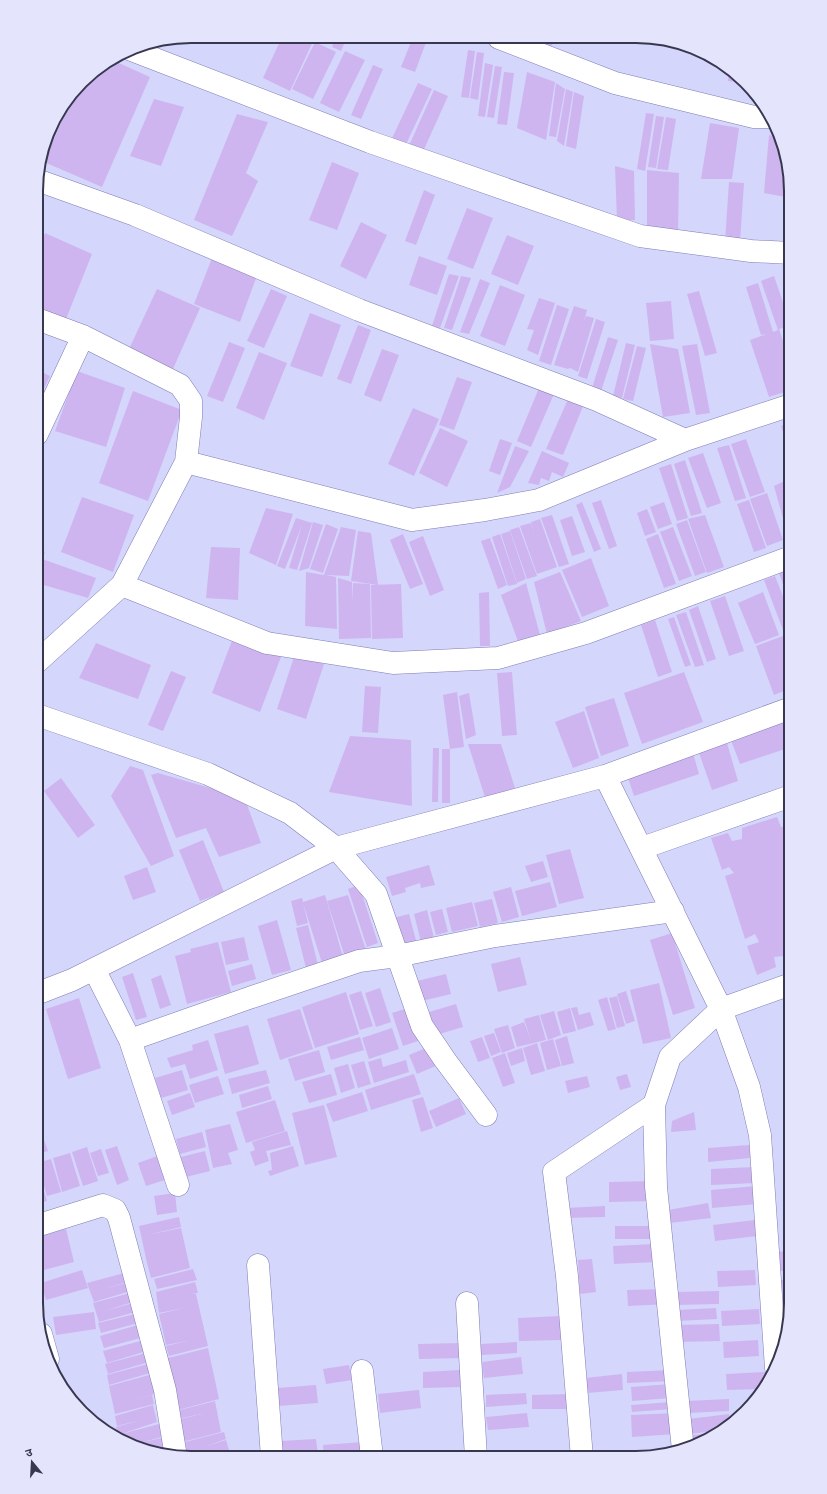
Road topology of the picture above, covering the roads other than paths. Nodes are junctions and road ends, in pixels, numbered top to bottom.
1 (512, 43) edge
2 (139, 52) edge
3 (764, 117) edge
4 (43, 182) edge
5 (784, 253) edge
6 (43, 321) edge
7 (83, 336) junction
8 (784, 407) edge
9 (43, 421) edge
10 (685, 440) junction
11 (186, 462) junction
12 (784, 560) edge
13 (122, 585) junction
14 (43, 657) edge
15 (784, 711) edge
16 (43, 717) edge
17 (605, 776) junction
18 (784, 798) edge
19 (336, 848) junction
20 (642, 848) junction
21 (674, 911) junction
22 (397, 956) junction
23 (94, 969) junction
24 (784, 986) edge
25 (43, 991) edge
26 (721, 1009) junction
27 (130, 1040) junction
28 (654, 1105) junction
29 (486, 1115) dead end
30 (178, 1185) dead end
31 (43, 1224) edge
32 (258, 1265) dead end
33 (467, 1303) dead end
34 (775, 1353) edge
35 (362, 1371) dead end
36 (682, 1443) edge
37 (175, 1450) edge
38 (272, 1451) edge
39 (371, 1451) edge
40 (476, 1451) edge
41 (581, 1451) edge

1 - 3 street
2 - 5 street
4 - 10 street
6 - 7 street
7 - 9 street
7 - 11 street
8 - 10 street
10 - 11 street
11 - 13 street
12 - 13 street
13 - 14 street
15 - 17 street
16 - 19 street
17 - 19 street
17 - 20 street
18 - 20 street
19 - 22 street
19 - 23 street
20 - 21 street
21 - 22 street
21 - 26 street
22 - 27 street
22 - 29 street
23 - 25 street
23 - 27 street
24 - 26 street
26 - 28 street
26 - 34 street
27 - 30 street
28 - 36 street
28 - 41 street
31 - 37 street
32 - 38 street
33 - 40 street
35 - 39 street

